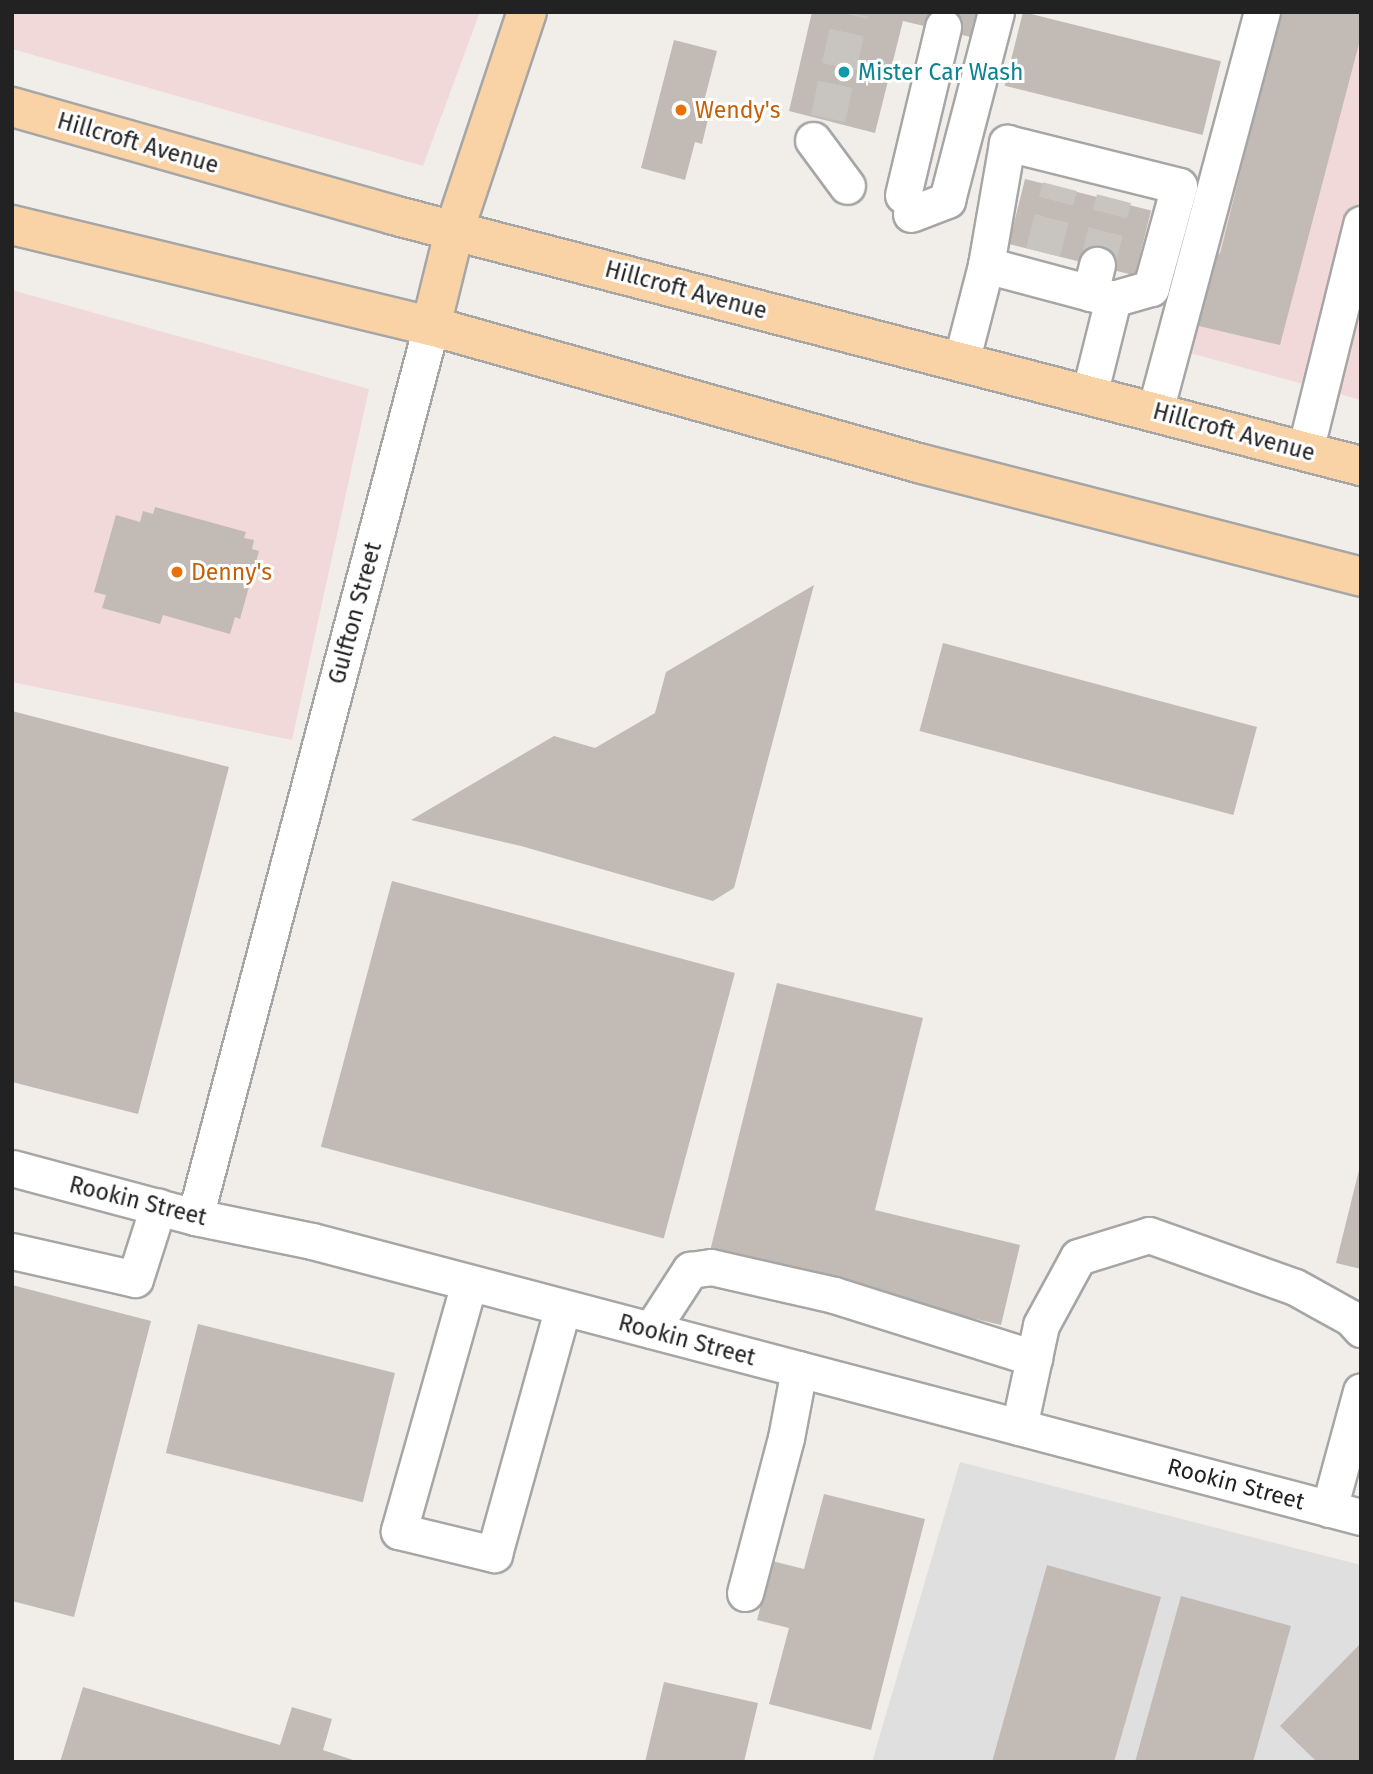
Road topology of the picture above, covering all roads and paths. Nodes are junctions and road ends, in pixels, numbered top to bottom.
1 (527, 12) edge
2 (996, 12) edge
3 (1262, 12) edge
4 (943, 27) dead end
5 (12, 107) edge
6 (813, 140) dead end
7 (847, 186) dead end
8 (1361, 224) edge
9 (12, 225) edge
10 (455, 228) junction
11 (986, 265) junction
12 (1100, 286) junction
13 (431, 326) junction
14 (961, 362) junction
15 (1089, 395) junction
16 (1155, 411) junction
17 (1305, 452) junction
18 (1361, 466) edge
19 (1361, 578) edge
20 (12, 1168) edge
21 (158, 1207) junction
22 (195, 1217) junction
23 (12, 1251) edge
24 (468, 1283) junction
25 (563, 1307) junction
26 (1361, 1329) edge
27 (651, 1331) junction
28 (1034, 1358) junction
29 (799, 1369) junction
30 (1361, 1391) edge
31 (1019, 1427) junction
32 (1345, 1513) edge
33 (745, 1593) dead end

1 - 10 main road, Gulfton Street
2 - 4 street
3 - 16 street
5 - 10 main road, Hillcroft Avenue
6 - 7 street
8 - 17 street
9 - 13 main road
10 - 13 main road, Gulfton Street
10 - 14 main road, Hillcroft Avenue
11 - 12 street
11 - 12 street
11 - 14 street
12 - 15 street
13 - 19 main road
13 - 22 street, Gulfton Street
14 - 15 main road, Hillcroft Avenue
15 - 16 main road, Hillcroft Avenue
16 - 17 main road, Hillcroft Avenue
17 - 18 main road, Hillcroft Avenue
20 - 21 street, Rookin Street
21 - 22 street, Rookin Street
21 - 23 street
22 - 24 street, Rookin Street
24 - 25 street, Rookin Street
24 - 25 street
25 - 27 street, Rookin Street
26 - 28 street
27 - 28 street
27 - 29 street, Rookin Street
28 - 31 street
29 - 31 street, Rookin Street
29 - 33 street
30 - 32 street
31 - 32 street, Rookin Street

